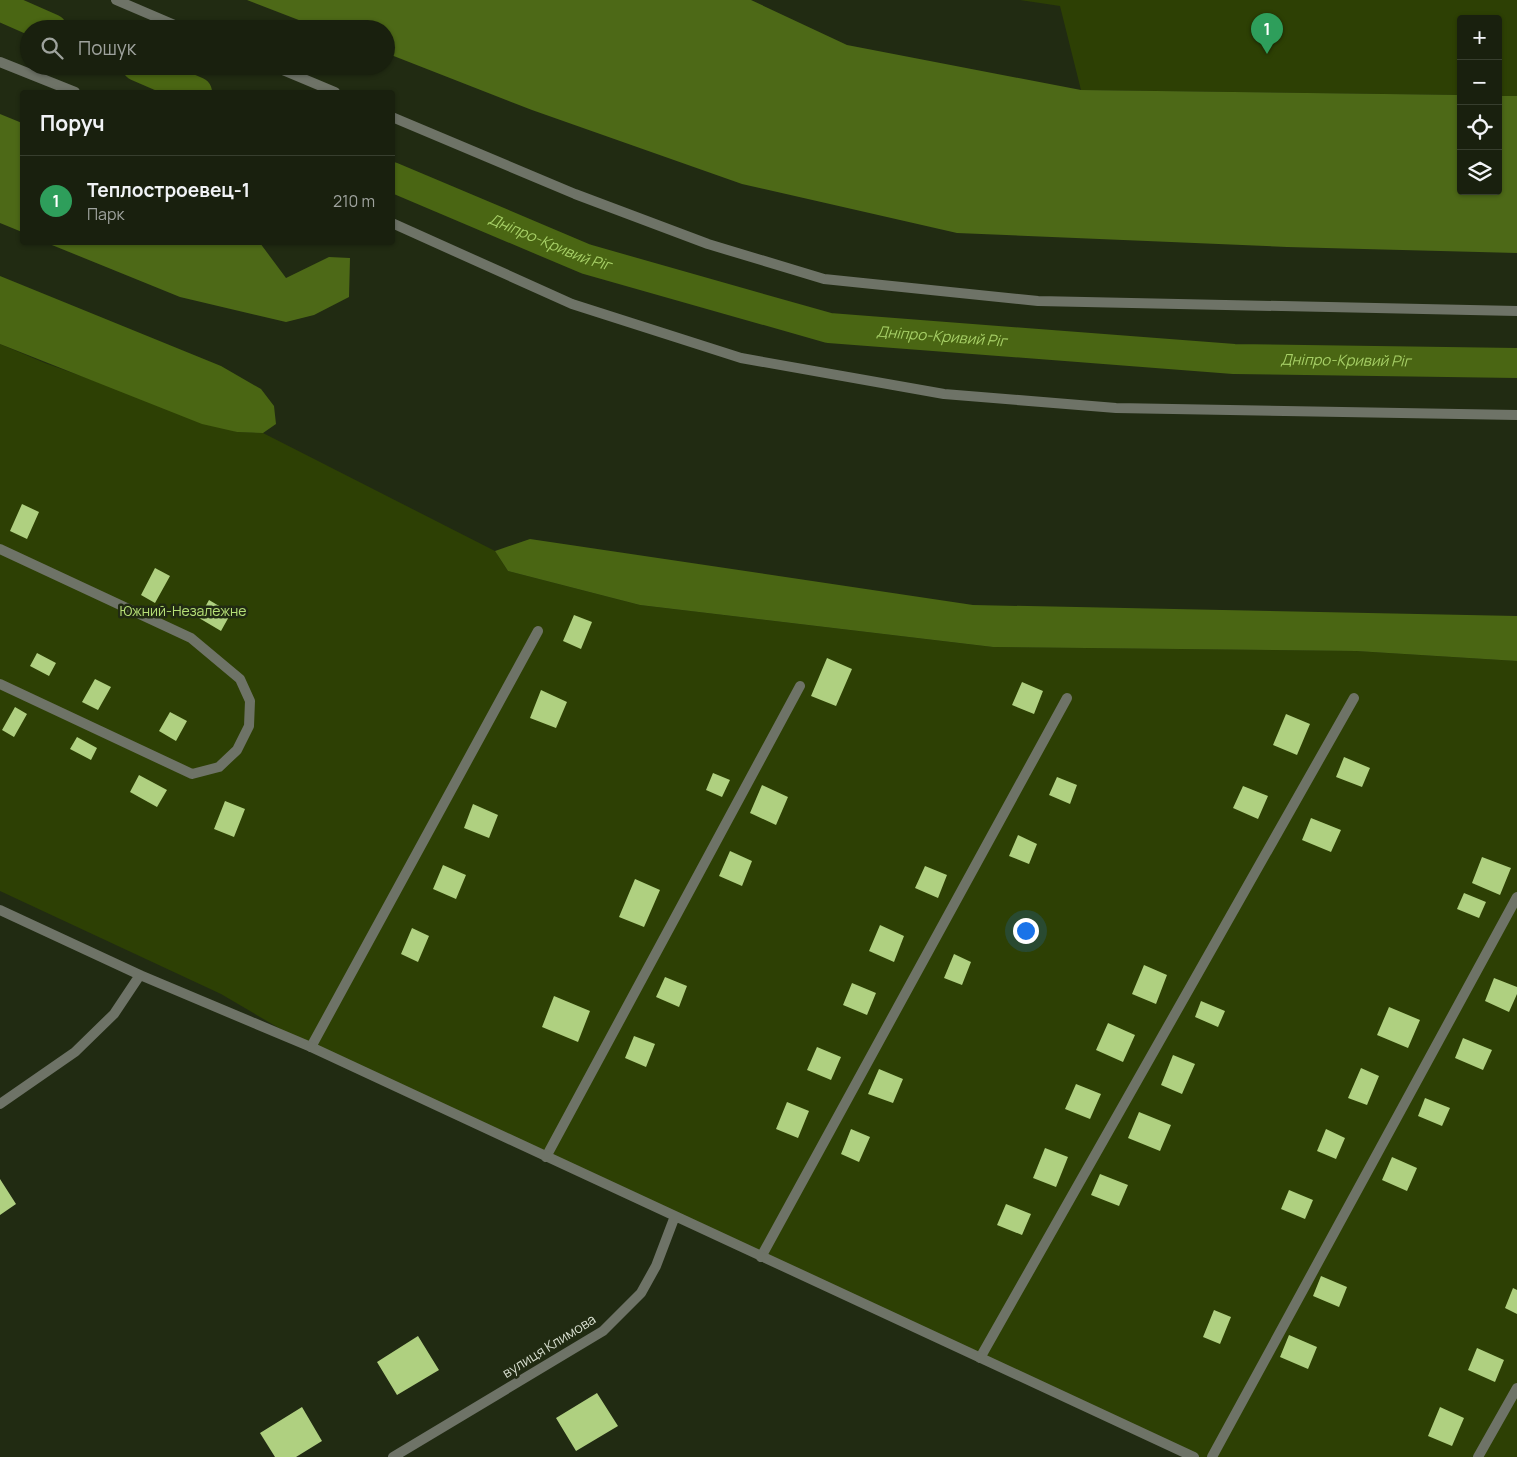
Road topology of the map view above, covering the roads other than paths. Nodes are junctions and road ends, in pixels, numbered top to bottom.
1 (116, 0) edge
2 (163, 20) edge
3 (0, 62) edge
4 (20, 70) edge
5 (32, 75) edge
6 (294, 75) edge
7 (70, 90) edge
8 (330, 90) edge
9 (395, 118) edge
10 (395, 224) edge
11 (1517, 311) edge
12 (1517, 415) edge
13 (0, 549) edge
14 (538, 631) dead end
15 (0, 684) edge
16 (800, 686) dead end
17 (1067, 698) dead end
18 (1354, 698) dead end
19 (1517, 897) edge
20 (0, 910) edge
21 (140, 975) junction
22 (311, 1047) junction
23 (0, 1104) edge
24 (546, 1157) junction
25 (675, 1216) junction
26 (761, 1257) junction
27 (980, 1358) junction
28 (1517, 1388) edge
29 (393, 1457) edge
30 (1194, 1457) edge
31 (1212, 1457) edge
32 (1478, 1457) edge

1 - 2 street
3 - 4 street
5 - 7 street
6 - 8 street
9 - 11 street
10 - 12 street
13 - 15 street
14 - 22 street
16 - 24 street
17 - 26 street
18 - 27 street
19 - 31 street
20 - 21 street
21 - 22 street
21 - 23 street
22 - 24 street
24 - 25 street
25 - 26 street
25 - 29 street, вулиця Климова
26 - 27 street
27 - 30 street
28 - 32 street

